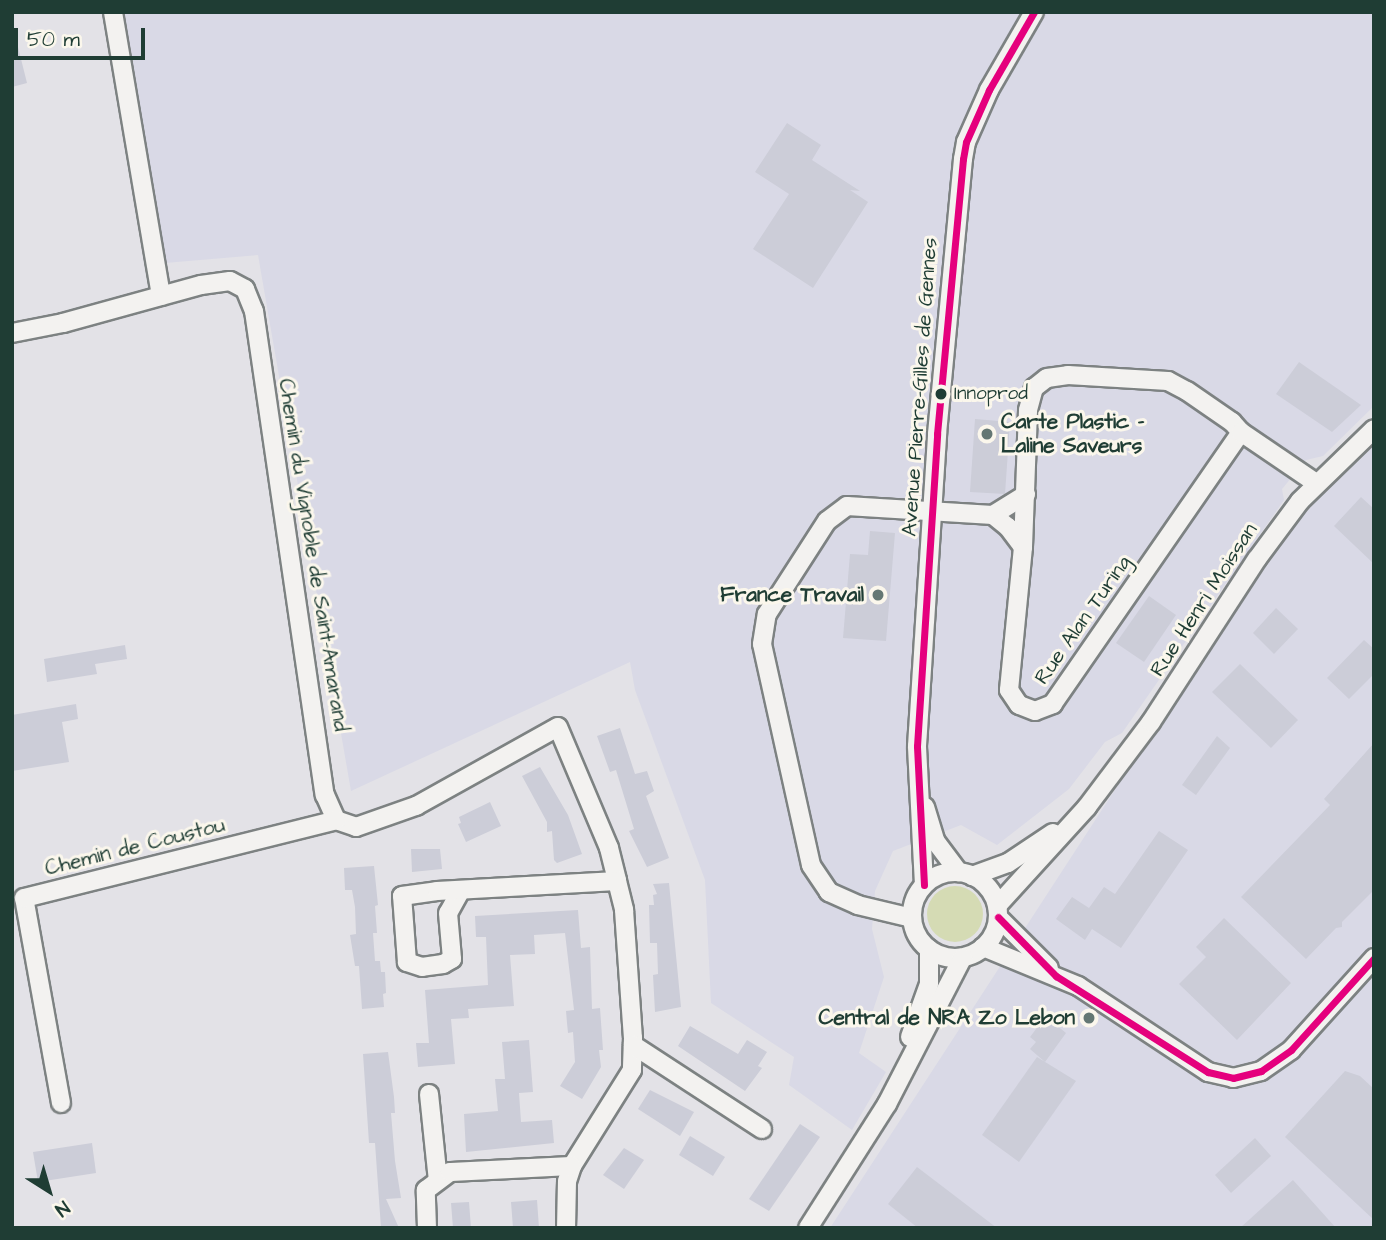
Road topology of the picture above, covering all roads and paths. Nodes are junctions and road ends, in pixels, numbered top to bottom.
1 (113, 12) edge
2 (1034, 12) edge
3 (160, 296) junction
4 (12, 333) edge
5 (1374, 429) edge
6 (1241, 432) junction
7 (1316, 483) junction
8 (1026, 494) junction
9 (932, 511) junction
10 (993, 515) junction
11 (1023, 547) junction
12 (918, 784) junction
13 (1087, 807) junction
14 (336, 820) junction
15 (966, 874) junction
16 (617, 881) junction
17 (923, 885) junction
18 (461, 890) junction
19 (997, 911) junction
20 (912, 919) junction
21 (984, 947) junction
22 (929, 949) junction
23 (963, 957) junction
24 (1374, 958) edge
25 (1056, 976) junction
26 (633, 1045) junction
27 (429, 1094) dead end
28 (61, 1104) dead end
29 (887, 1104) junction
30 (762, 1129) dead end
31 (572, 1166) junction
32 (438, 1181) junction
33 (427, 1228) edge
34 (566, 1228) edge
35 (808, 1228) edge

1 - 3 street
2 - 9 street, Avenue Pierre-Gilles de Gennes
3 - 4 street, Chemin du Vignoble de Saint-Amarand
3 - 14 street, Chemin du Vignoble de Saint-Amarand
5 - 7 street, Rue Henri Moissan
6 - 7 street, Rue Alan Turing
6 - 8 street, Rue Alan Turing
6 - 11 street, Rue Alan Turing
7 - 13 street, Rue Henri Moissan
8 - 10 street
8 - 11 street, Rue Alan Turing
9 - 10 street
9 - 12 street, Avenue Pierre-Gilles de Gennes
9 - 20 street
10 - 11 street
12 - 15 street, Avenue Pierre-Gilles de Gennes
12 - 17 street, Avenue Pierre-Gilles de Gennes
13 - 15 street, Rue Henri Moissan
13 - 19 street, Rue Henri Moissan
14 - 16 street
14 - 28 street, Chemin de Coustou
15 - 17 street
15 - 19 street
16 - 18 street
16 - 26 street
17 - 20 street
18 - 18 street
19 - 21 street
19 - 25 street
20 - 22 street
21 - 23 street
21 - 25 street
22 - 23 street
22 - 29 street
23 - 29 street
24 - 25 street
26 - 30 street
26 - 31 street
27 - 32 street
29 - 35 street
31 - 32 street
31 - 34 street
32 - 33 street

